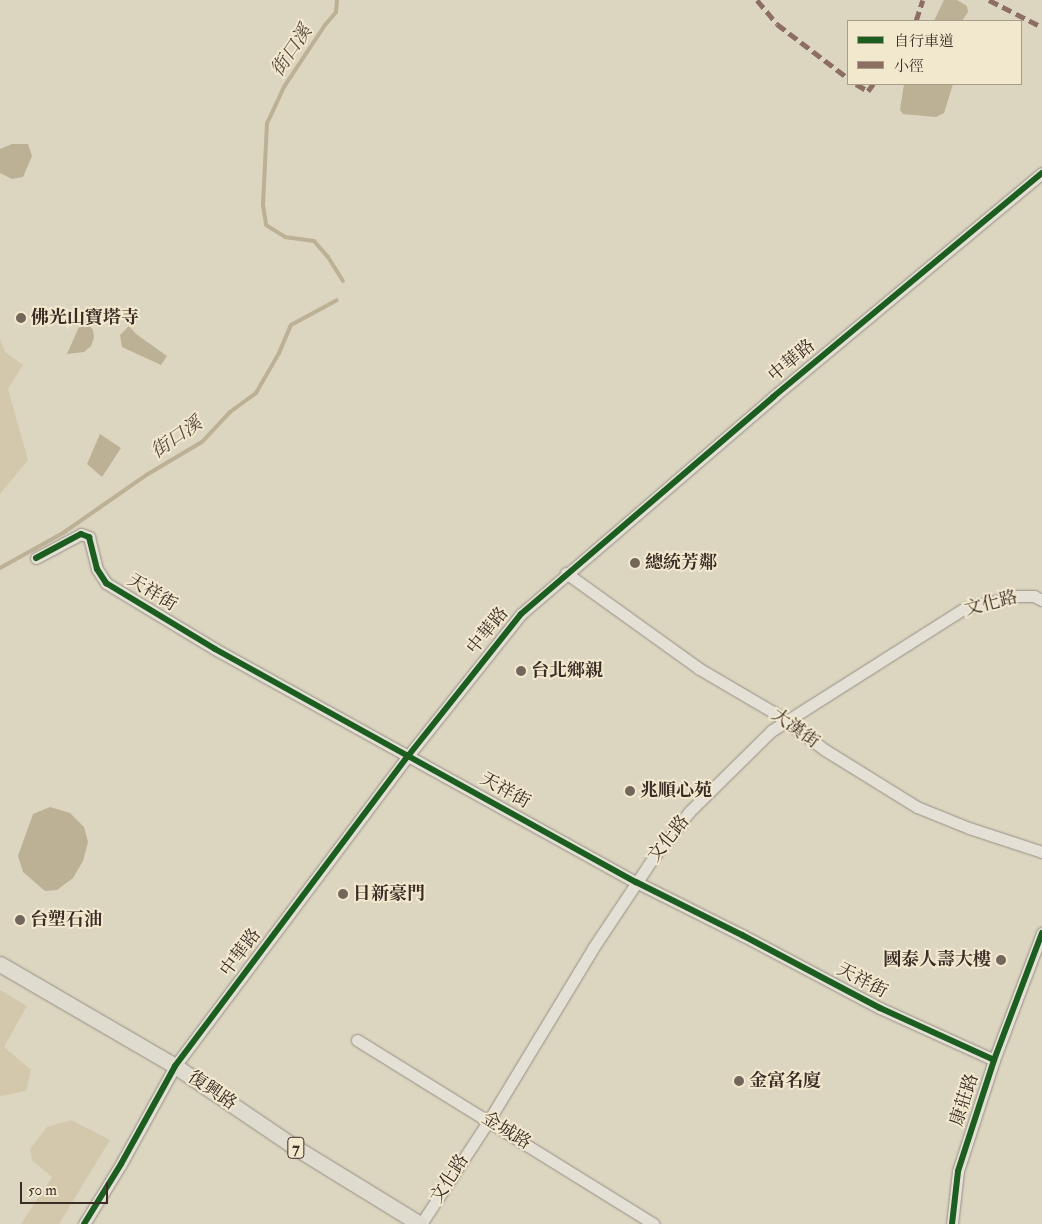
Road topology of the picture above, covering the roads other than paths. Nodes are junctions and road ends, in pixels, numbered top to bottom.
1 (1042, 173) edge
2 (36, 558) dead end
3 (566, 574) junction
4 (1042, 600) edge
5 (787, 721) junction
6 (408, 756) junction
7 (1042, 852) edge
8 (636, 882) junction
9 (1042, 933) edge
10 (0, 964) edge
11 (357, 1040) dead end
12 (994, 1060) junction
13 (175, 1066) junction
14 (488, 1120) junction
15 (84, 1224) edge
16 (421, 1224) edge
17 (654, 1224) edge
18 (952, 1224) edge

1 - 3 street, 中華路
2 - 6 street, 天祥街
3 - 5 street, 大漢街
3 - 6 street, 中華路
4 - 5 street, 文化路
5 - 7 street, 大漢街
5 - 8 street, 文化路
6 - 8 street, 天祥街
6 - 13 street, 中華路
8 - 12 street, 天祥街
8 - 14 street, 文化路
9 - 12 street, 康莊路
10 - 13 main road, 復興路 / 7
11 - 14 street, 金城路
12 - 18 street, 康莊路
13 - 15 street, 中華路
13 - 16 main road, 復興路 / 7
14 - 16 street, 文化路
14 - 17 street, 金城路

